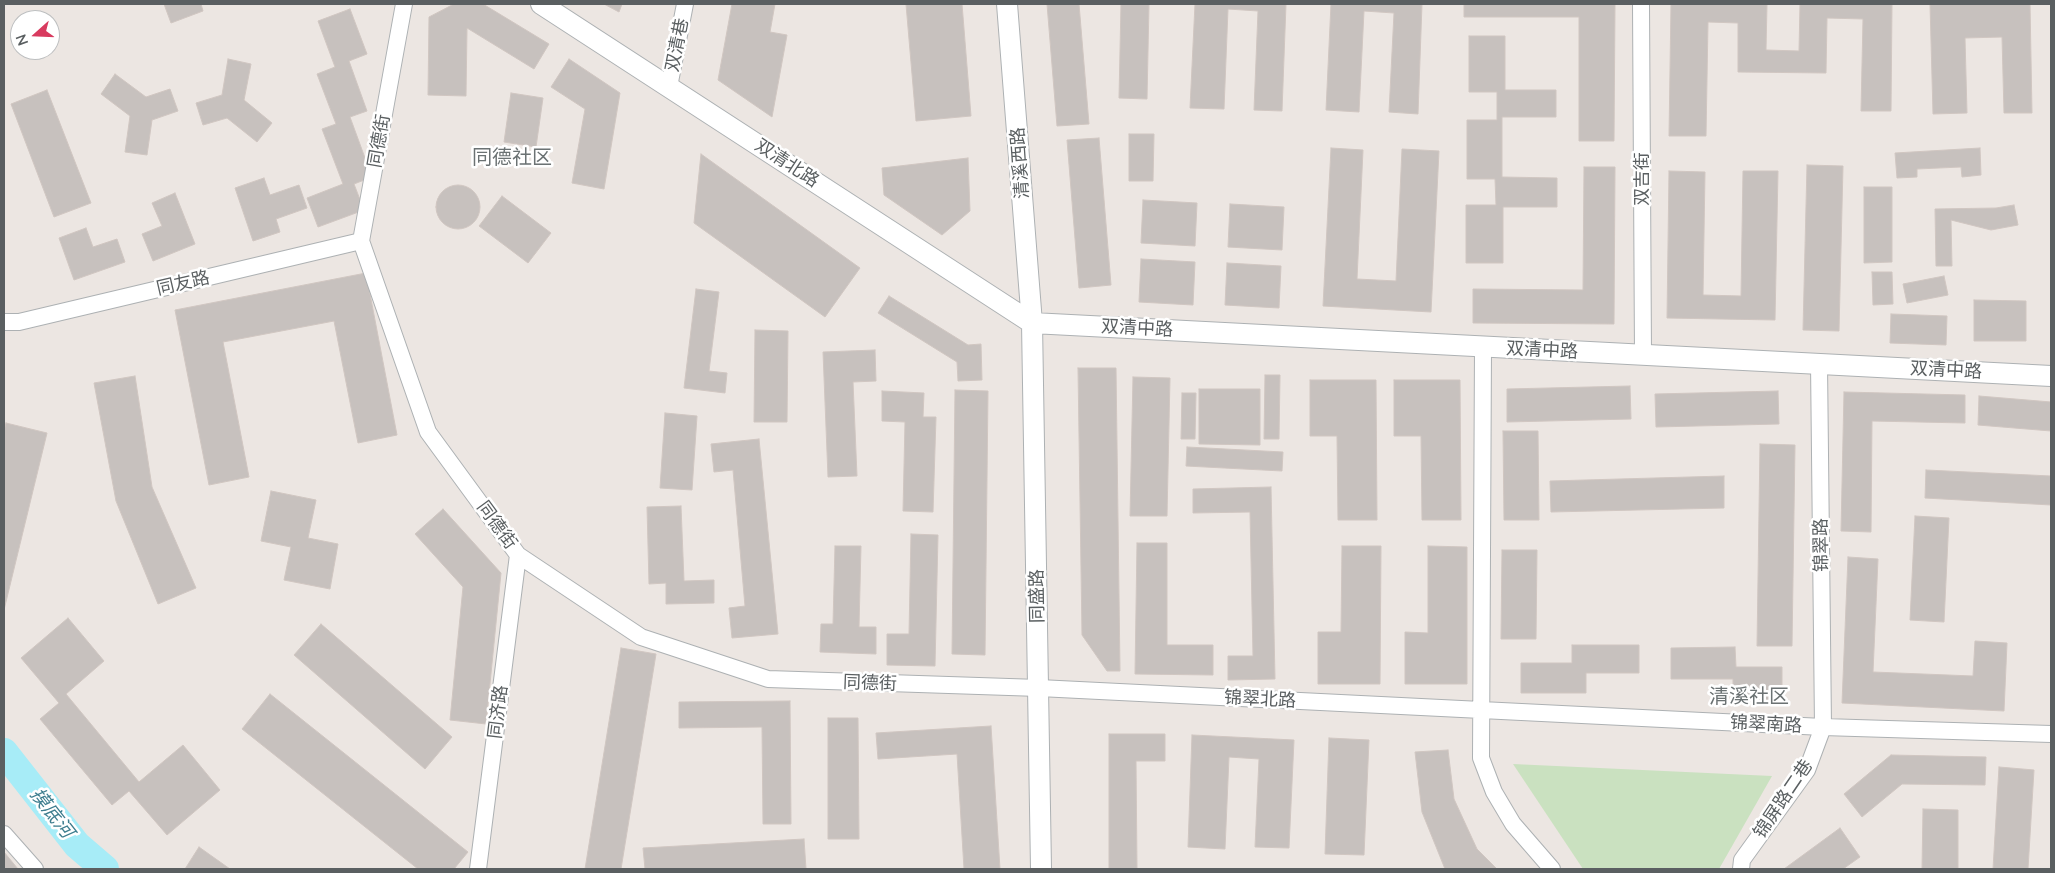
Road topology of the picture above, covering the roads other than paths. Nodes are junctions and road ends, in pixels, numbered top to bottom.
1 (404, 4) edge
2 (541, 4) edge
3 (685, 4) edge
4 (1007, 4) edge
5 (1640, 4) edge
6 (669, 87) junction
7 (361, 241) junction
8 (4, 322) edge
9 (1032, 322) junction
10 (1483, 348) junction
11 (1643, 355) junction
12 (1818, 363) junction
13 (2051, 376) edge
14 (518, 554) junction
15 (1039, 688) junction
16 (1480, 710) junction
17 (1824, 727) junction
18 (2051, 734) edge
19 (4, 834) edge
20 (35, 869) edge
21 (478, 869) edge
22 (1041, 869) edge
23 (1552, 869) edge
24 (1741, 869) edge

1 - 7 street, 同德街
2 - 6 street, 双清北路
3 - 6 street, 双清巷
4 - 9 street, 清溪西路
5 - 11 street, 双吉街
6 - 9 street, 双清北路
7 - 8 street, 同友路
7 - 14 street, 同德街
9 - 10 street, 双清中路
9 - 15 street, 同盛路
10 - 11 street, 双清中路
10 - 16 street
11 - 12 street, 双清中路
12 - 13 street, 双清中路
12 - 17 street, 锦翠路
14 - 15 street, 同德街
14 - 21 street, 同济路
15 - 16 street, 锦翠北路
15 - 22 street, 同盛路
16 - 17 street, 锦翠南路
16 - 23 street
17 - 18 street, 锦翠南路
17 - 24 street, 锦屏路二巷
19 - 20 street

